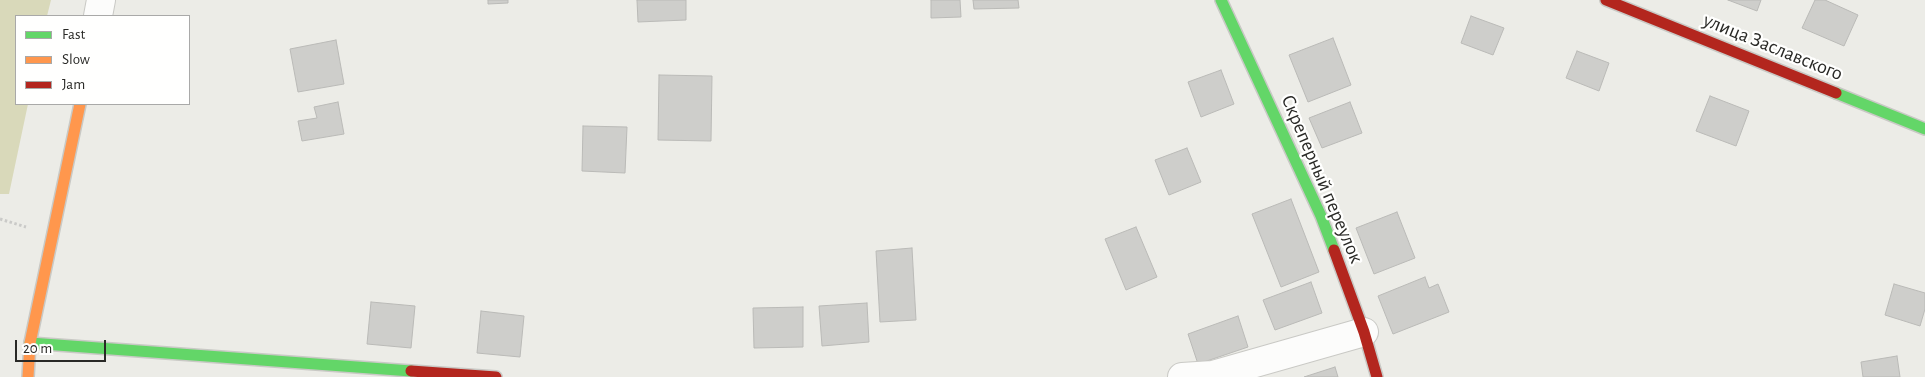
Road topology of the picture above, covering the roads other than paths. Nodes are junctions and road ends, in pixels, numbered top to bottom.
1 (102, 0) edge
2 (1221, 0) edge
3 (1606, 0) edge
4 (98, 15) edge
5 (80, 105) edge
6 (1925, 129) edge
7 (1364, 332) junction
8 (30, 343) junction
9 (28, 377) edge
10 (496, 377) edge
11 (1182, 377) edge
12 (1377, 377) edge

1 - 4 street
2 - 7 street, Скреперный переулок
3 - 6 street, улица Заславского
5 - 8 street
7 - 11 street
7 - 12 street, Скреперный переулок
8 - 9 street
8 - 10 street

